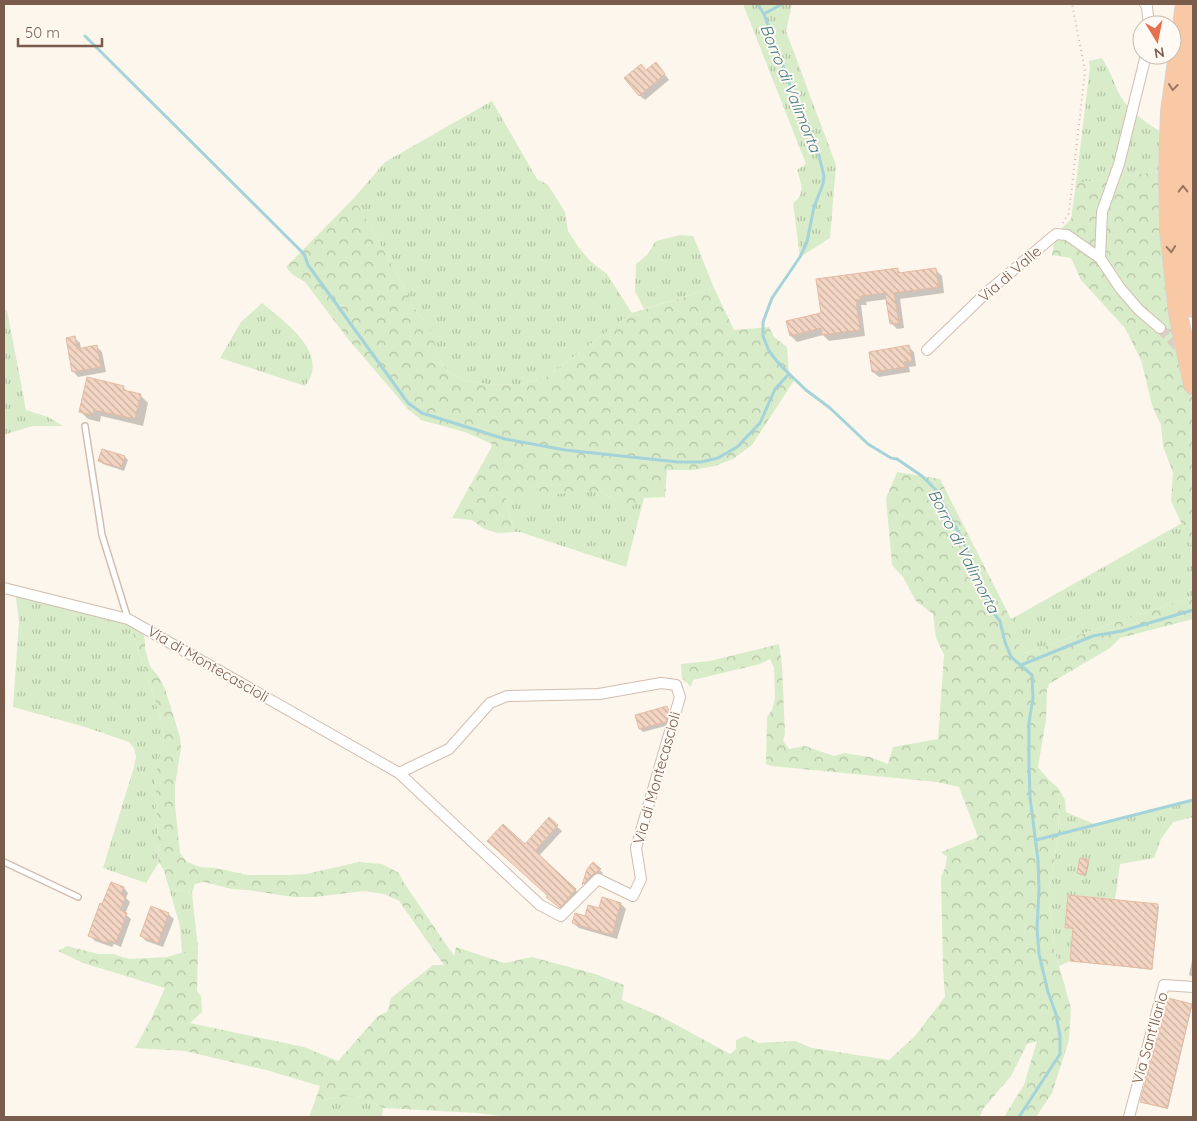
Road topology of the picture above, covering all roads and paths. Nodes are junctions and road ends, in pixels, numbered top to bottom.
1 (1072, 4) edge
2 (1185, 4) edge
3 (1193, 36) edge
4 (1144, 65) edge
5 (1056, 234) junction
6 (1100, 258) junction
7 (1193, 308) edge
8 (1160, 328) tunnel mouth
9 (927, 350) dead end
10 (1193, 385) edge
11 (85, 426) dead end
12 (4, 588) edge
13 (128, 619) junction
14 (399, 772) junction
15 (4, 862) edge
16 (78, 897) dead end
17 (1193, 987) edge
18 (1129, 1117) edge

1 - 5 path
2 -> 10 highway
7 -> 3 highway
4 - 6 street
5 - 6 street
5 - 9 street, Via di Valle
6 - 8 street
11 - 13 lane
12 - 13 street, Via di Montecascioli
13 - 14 street, Via di Montecascioli
14 - 14 street, Via di Montecascioli
15 - 16 lane
17 - 18 street, Via Sant'Ilario

